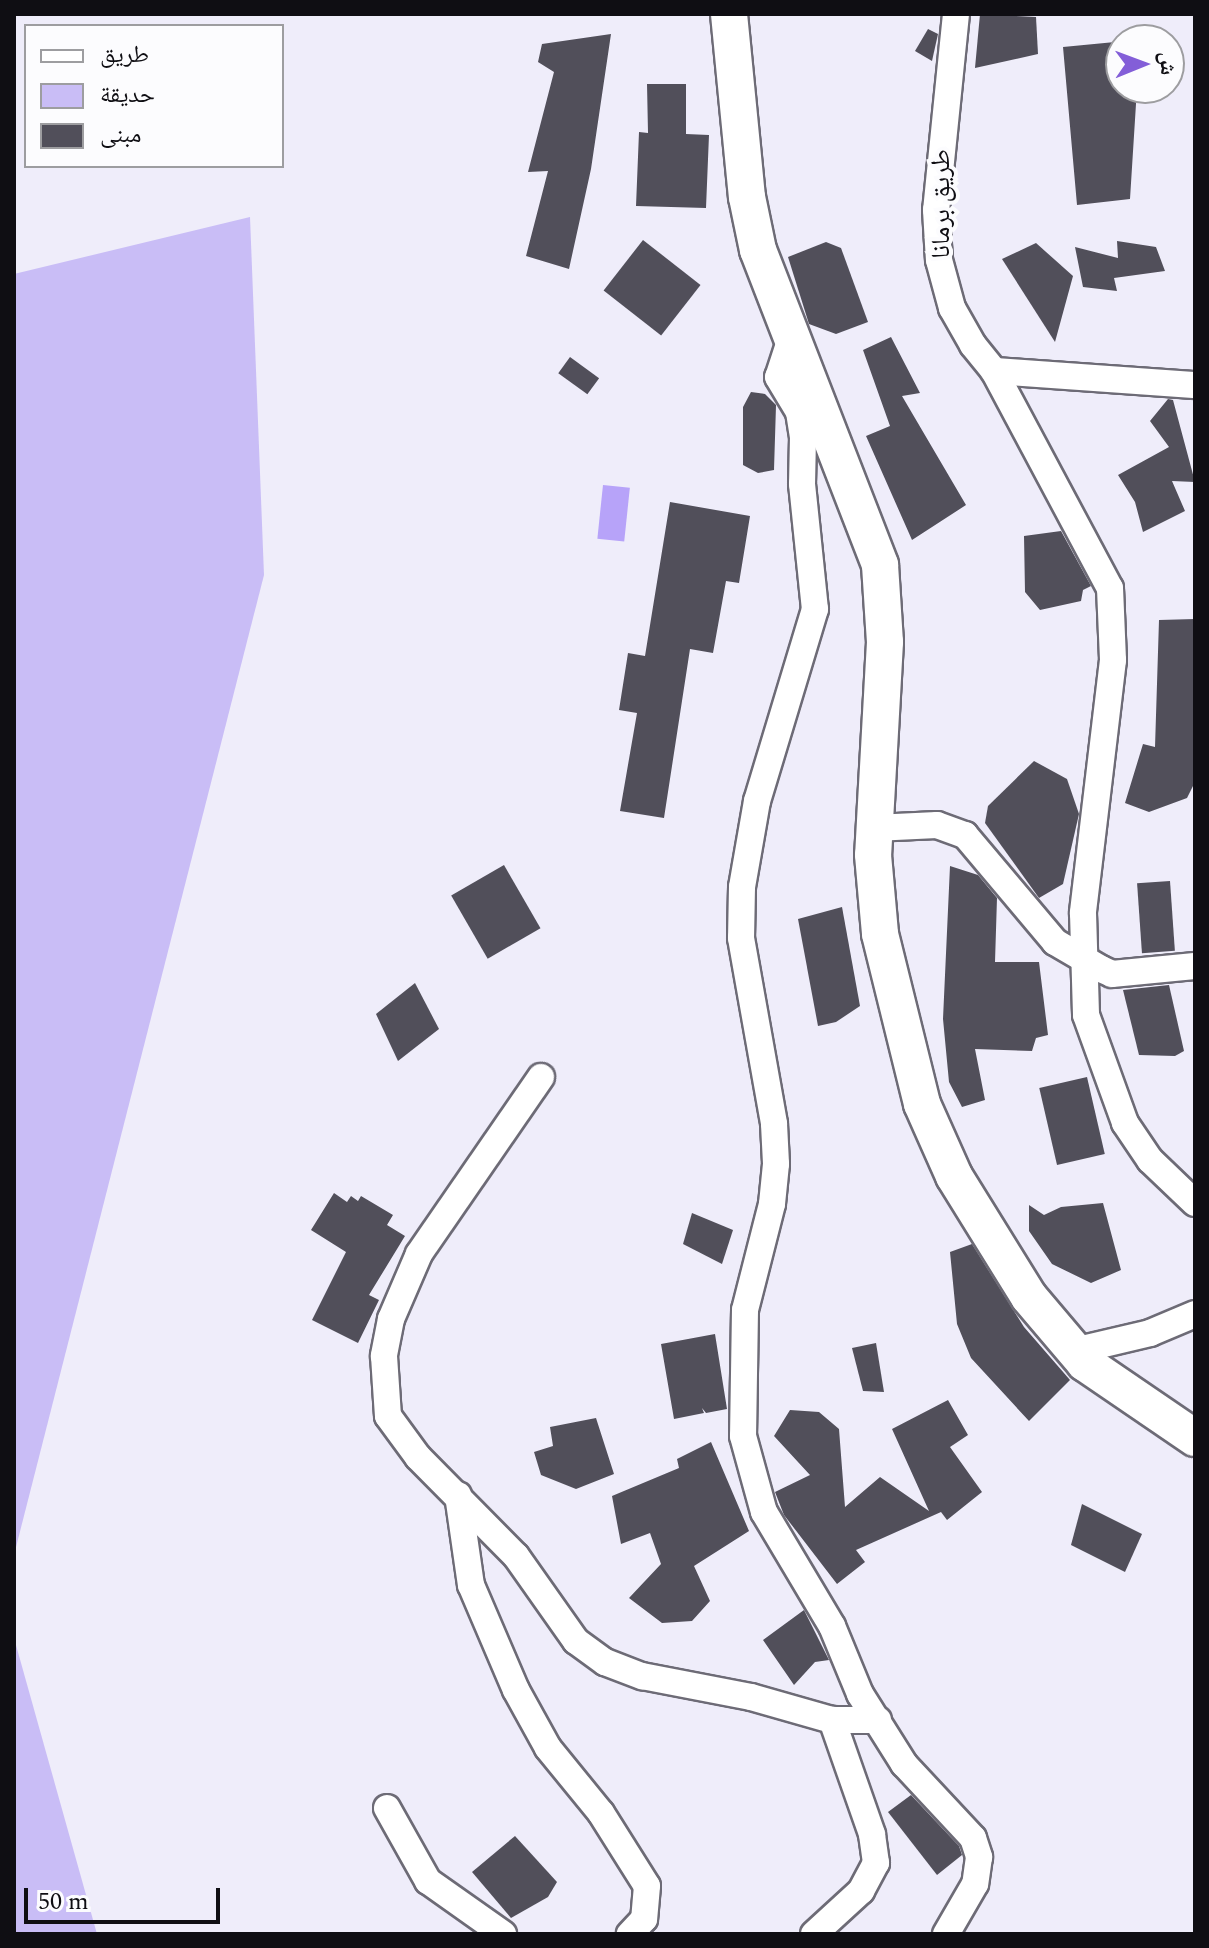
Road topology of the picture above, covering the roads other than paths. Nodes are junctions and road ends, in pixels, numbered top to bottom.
1 (729, 14) edge
2 (956, 14) edge
3 (790, 341) junction
4 (994, 371) junction
5 (1195, 385) edge
6 (874, 828) junction
7 (1084, 960) junction
8 (1195, 966) edge
9 (541, 1077) dead end
10 (1195, 1203) edge
11 (1195, 1314) edge
12 (1074, 1351) junction
13 (1195, 1438) edge
14 (458, 1495) junction
15 (832, 1720) junction
16 (878, 1720) junction
17 (387, 1808) dead end
18 (503, 1934) edge
19 (630, 1934) edge
20 (814, 1934) edge
21 (946, 1934) edge

1 - 3 main road
2 - 4 street, طريق برمانا
3 - 6 main road
3 - 16 street
4 - 5 street
4 - 7 street, طريق برمانا
6 - 7 street
6 - 12 main road
7 - 8 street
7 - 10 street, طريق برمانا
9 - 14 street
11 - 12 street
12 - 13 main road
14 - 15 street
14 - 19 street
15 - 16 street
15 - 20 street
16 - 21 street
17 - 18 street

